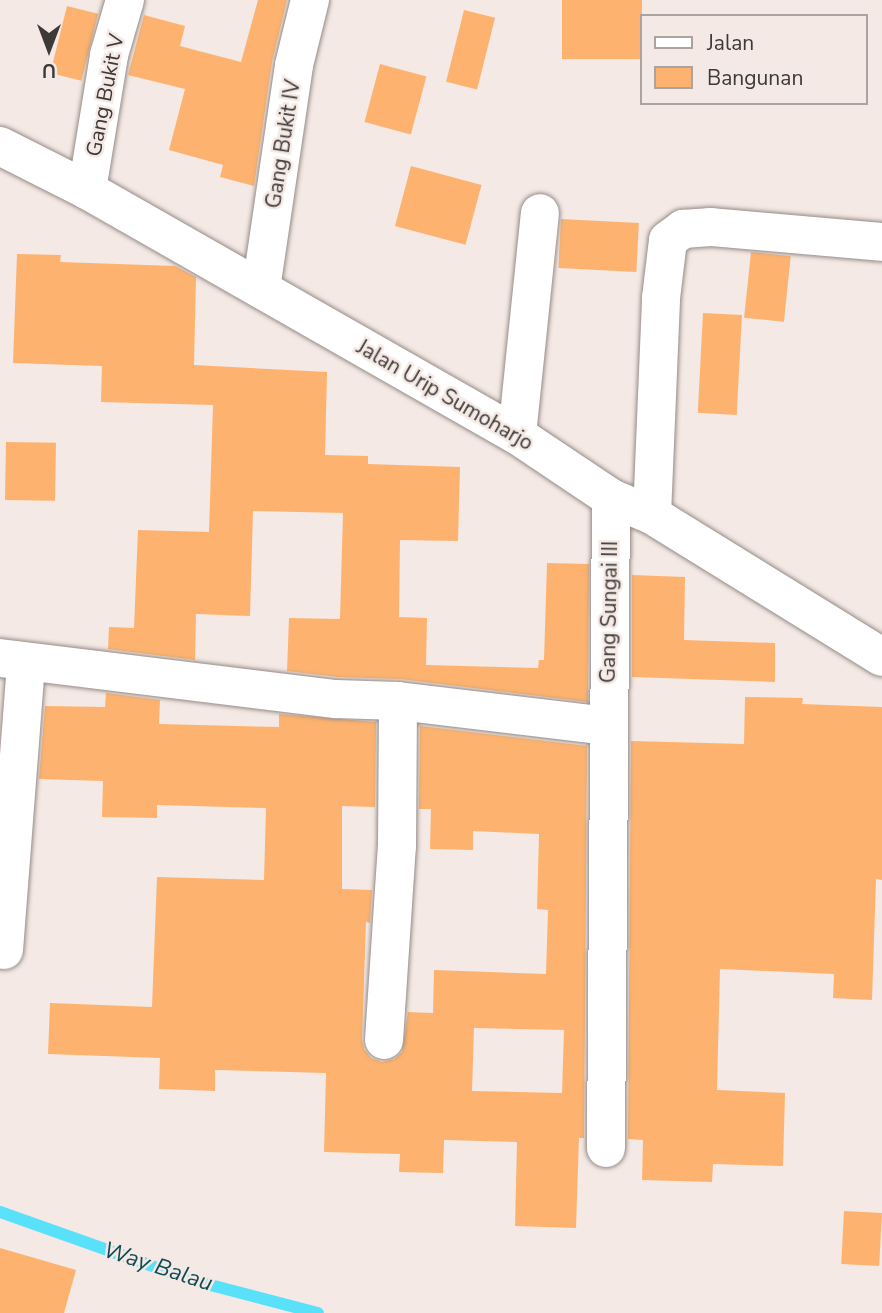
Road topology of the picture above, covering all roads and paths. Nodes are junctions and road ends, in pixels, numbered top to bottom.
1 (125, 0) edge
2 (310, 0) edge
3 (0, 146) edge
4 (87, 190) junction
5 (540, 214) dead end
6 (882, 242) edge
7 (261, 289) junction
8 (517, 435) junction
9 (611, 498) junction
10 (652, 515) junction
11 (882, 657) edge
12 (13, 660) edge
13 (398, 701) junction
14 (607, 726) junction
15 (4, 950) dead end
16 (384, 1040) dead end
17 (606, 1148) dead end

1 - 4 street, Gang Bukit V
2 - 7 street, Gang Bukit IV
3 - 4 street, Jalan Urip Sumoharjo
4 - 7 street, Jalan Urip Sumoharjo
5 - 8 street
6 - 10 street
7 - 8 street, Jalan Urip Sumoharjo
8 - 9 street, Jalan Urip Sumoharjo
9 - 10 street, Jalan Urip Sumoharjo
9 - 14 street, Gang Sungai III
10 - 11 street, Jalan Urip Sumoharjo
12 - 13 street
12 - 15 street
13 - 14 street
13 - 16 street
14 - 17 street, Gang Sungai III

